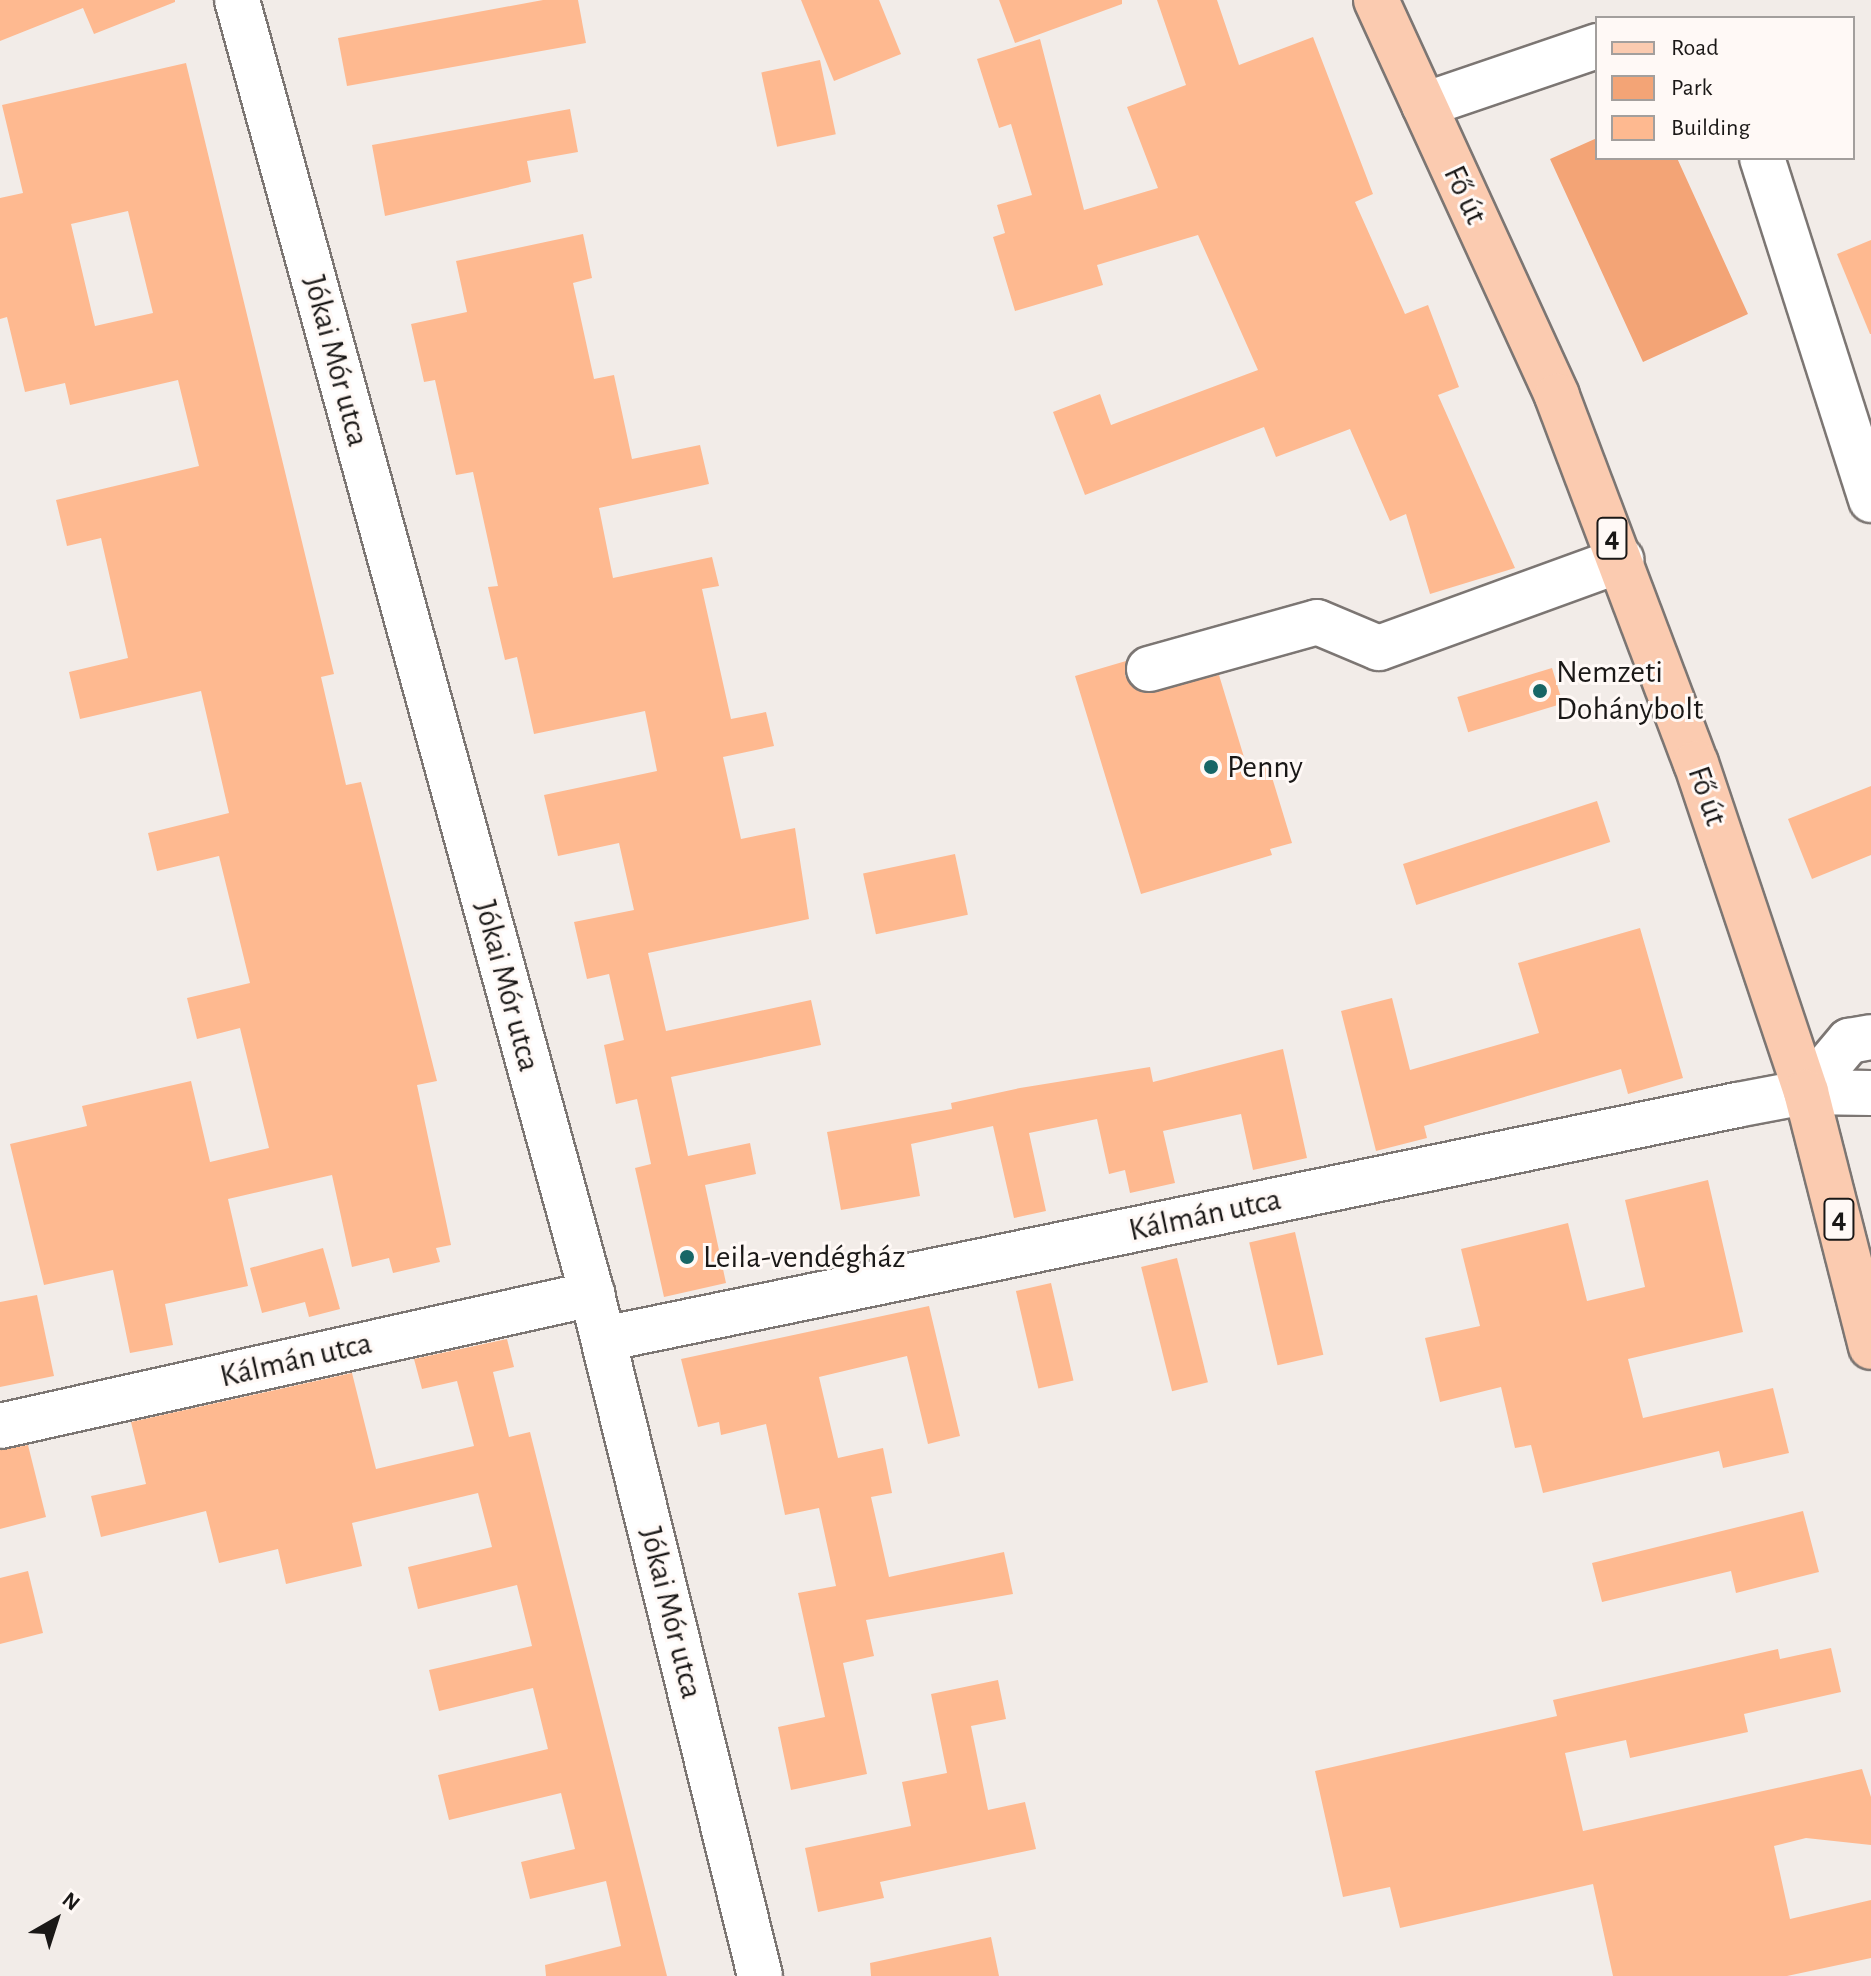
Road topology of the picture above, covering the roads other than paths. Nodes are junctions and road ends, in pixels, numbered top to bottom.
1 (237, 0) edge
2 (1376, 0) edge
3 (1595, 47) edge
4 (1424, 105) junction
5 (1763, 160) edge
6 (1871, 500) edge
7 (1621, 560) junction
8 (1149, 669) dead end
9 (1871, 1037) edge
10 (1806, 1092) junction
11 (1871, 1093) edge
12 (592, 1294) junction
13 (604, 1339) junction
14 (1871, 1347) edge
15 (0, 1426) edge
16 (760, 1976) edge

1 - 12 street, Jókai Mór utca
2 - 4 main road, Fő út / 4
3 - 4 street
4 - 7 main road, Fő út / 4
5 - 6 street
7 - 8 street
7 - 10 main road, Fő út / 4
9 - 10 street
10 - 11 street, Kálmán utca
10 - 13 street, Kálmán utca
10 - 14 main road, Fő út / 4
12 - 13 street, Jókai Mór utca
12 - 15 street, Kálmán utca
13 - 16 street, Jókai Mór utca

